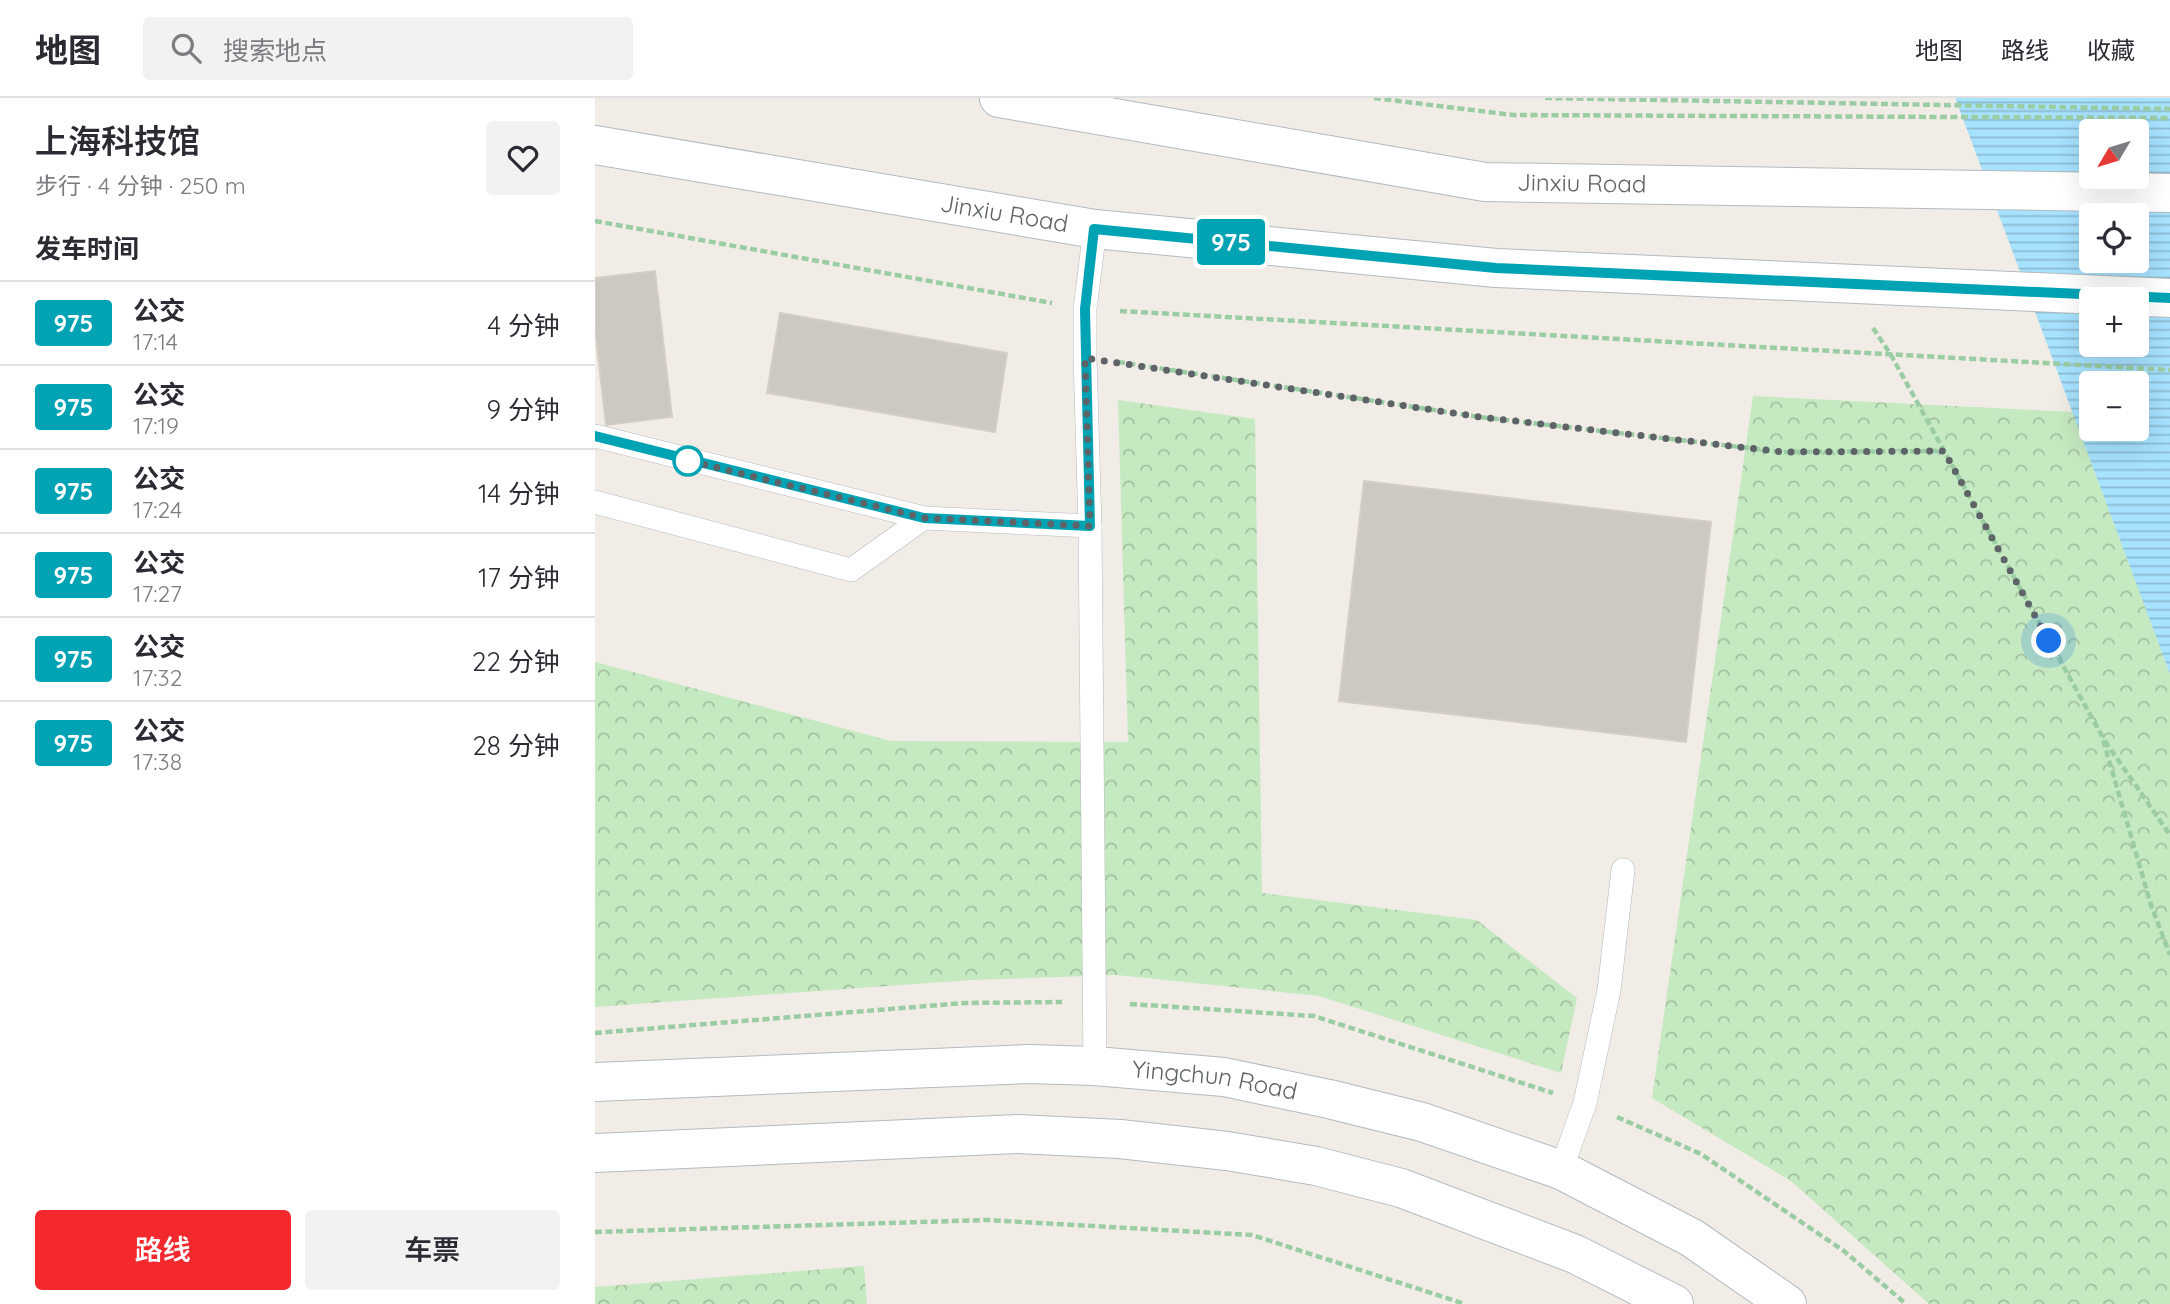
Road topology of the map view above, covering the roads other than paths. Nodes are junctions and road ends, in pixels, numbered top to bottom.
1 (999, 98) edge
2 (595, 145) edge
3 (2170, 193) edge
4 (1094, 229) junction
5 (2170, 298) edge
6 (595, 436) edge
7 (595, 502) edge
8 (924, 518) junction
9 (1090, 526) junction
10 (1623, 870) dead end
11 (1095, 1066) junction
12 (595, 1082) edge
13 (595, 1153) edge
14 (1561, 1170) junction
15 (1674, 1304) edge
16 (1787, 1304) edge

1 - 3 main road, Jinxiu Road
2 - 4 main road, Jinxiu Road
4 - 5 main road, Jinxiu Road
4 - 9 lane
6 - 8 lane
7 - 8 lane
8 - 9 lane
9 - 11 lane
10 - 14 lane
11 - 12 main road, Yingchun Road
11 - 14 main road, Yingchun Road
13 - 15 main road
14 - 16 main road, Yingchun Road

